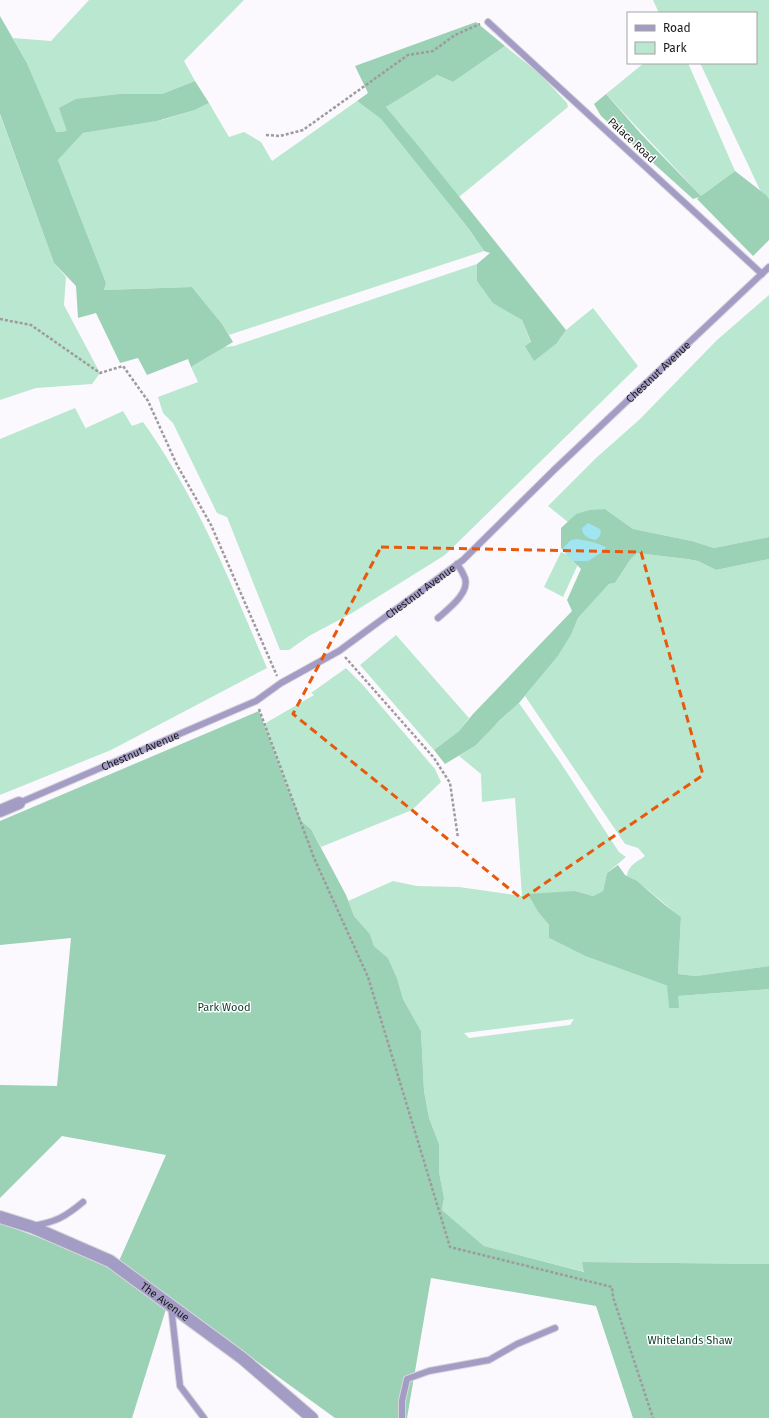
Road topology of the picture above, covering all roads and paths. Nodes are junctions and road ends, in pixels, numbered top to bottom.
1 (488, 22) joint
2 (266, 135) dead end
3 (769, 267) edge
4 (762, 274) junction
5 (0, 319) edge
6 (457, 564) junction
7 (438, 618) dead end
8 (339, 651) junction
9 (281, 683) junction
10 (256, 702) junction
11 (19, 803) joint
12 (0, 811) edge
13 (458, 838) dead end
14 (82, 1202) dead end
15 (0, 1217) edge
16 (29, 1226) junction
17 (171, 1306) junction
18 (555, 1328) dead end
19 (204, 1418) edge
20 (312, 1418) edge
21 (402, 1418) edge
22 (653, 1418) edge

1 - 2 path
1 - 4 lane, Palace Road
3 - 4 lane, Chestnut Avenue
4 - 6 lane, Chestnut Avenue
5 - 9 path
6 - 7 lane
6 - 8 lane, Chestnut Avenue
8 - 9 lane, Chestnut Avenue
8 - 13 path
9 - 10 lane, Chestnut Avenue
10 - 11 lane, Chestnut Avenue
10 - 22 path
11 - 12 street, Chestnut Avenue
14 - 16 lane
15 - 16 street, The Avenue
16 - 17 street, The Avenue
17 - 19 lane
17 - 20 street, The Avenue
18 - 21 lane

